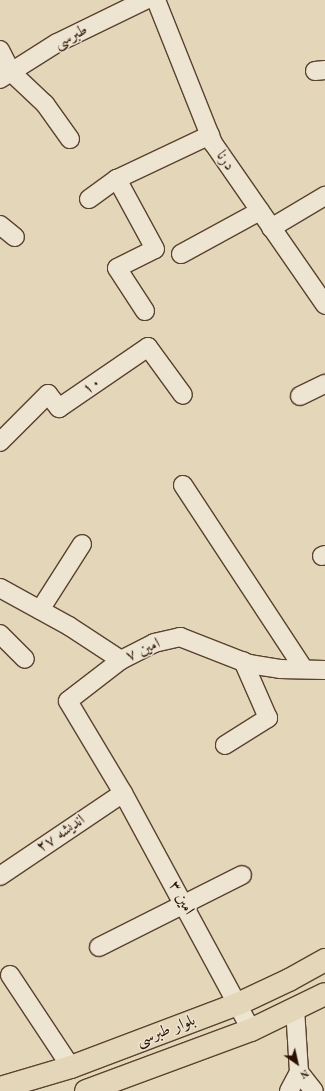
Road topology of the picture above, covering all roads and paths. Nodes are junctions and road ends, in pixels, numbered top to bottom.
1 (145, 0) edge
2 (156, 0) edge
3 (0, 50) edge
4 (6, 75) edge
5 (210, 135) junction
6 (70, 139) dead end
7 (116, 180) junction
8 (325, 196) edge
9 (89, 199) dead end
10 (260, 211) junction
11 (0, 225) edge
12 (272, 228) junction
13 (15, 237) dead end
14 (182, 254) dead end
15 (325, 305) edge
16 (145, 311) dead end
17 (325, 384) edge
18 (183, 395) dead end
19 (300, 396) dead end
20 (0, 442) edge
21 (183, 484) dead end
22 (82, 544) dead end
23 (0, 589) edge
24 (40, 610) junction
25 (0, 634) edge
26 (25, 659) dead end
27 (121, 660) junction
28 (243, 661) junction
29 (304, 669) junction
30 (325, 670) edge
31 (225, 745) dead end
32 (123, 793) junction
33 (242, 875) dead end
34 (0, 876) edge
35 (185, 905) junction
36 (99, 947) dead end
37 (325, 960) edge
38 (10, 975) dead end
39 (325, 994) edge
40 (238, 1004) junction
41 (295, 1009) junction
42 (251, 1030) junction
43 (71, 1067) junction
44 (299, 1072) junction
45 (0, 1088) edge
46 (86, 1091) edge
47 (289, 1091) edge
48 (314, 1091) edge

1 - 4 street, طبرسی
2 - 5 street, درنا
3 - 4 street
4 - 6 street
5 - 7 street
5 - 10 street, درنا
7 - 9 street
7 - 16 street
8 - 12 street
10 - 12 street, درنا
10 - 14 street
11 - 13 street
12 - 15 street, درنا
17 - 19 street
18 - 20 street, ۱۰
21 - 29 street
22 - 24 street
23 - 24 street, امین ۷
24 - 27 street, امین ۷
25 - 26 street
27 - 28 street, امین ۷
27 - 32 street, امین ۳
28 - 29 street, امین ۷
28 - 31 street
29 - 30 street, امین ۷
32 - 34 street, اندیشه ۲۷
32 - 35 street, امین ۳
33 - 35 street
35 - 36 street
35 - 40 street, امین ۳
37 - 40 main road, بلوار طبرسی
38 - 43 street
39 - 41 main road, بلوار طبرسی
40 - 42 street, امین ۳
40 - 43 main road, بلوار طبرسی
41 - 42 main road, بلوار طبرسی
41 - 44 street
42 - 46 main road, بلوار طبرسی
43 - 45 main road, بلوار طبرسی
44 - 47 street
44 - 48 street

